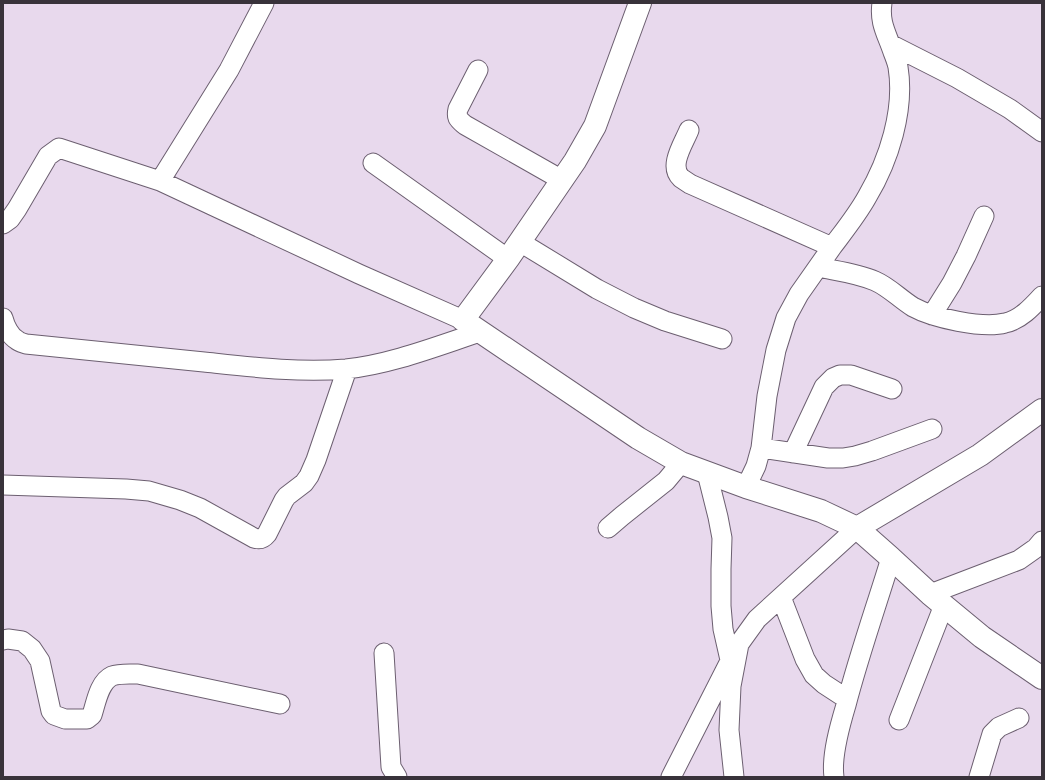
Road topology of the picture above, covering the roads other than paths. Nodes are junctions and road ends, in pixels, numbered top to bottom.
1 (264, 3) edge
2 (640, 3) edge
3 (882, 3) edge
4 (890, 44) junction
5 (478, 70) dead end
6 (689, 130) dead end
7 (1042, 132) edge
8 (373, 163) dead end
9 (562, 180) junction
10 (160, 181) junction
11 (984, 216) dead end
12 (3, 224) edge
13 (832, 247) junction
14 (514, 251) junction
15 (818, 267) junction
16 (1042, 296) edge
17 (932, 316) junction
18 (3, 318) edge
19 (471, 326) junction
20 (722, 339) dead end
21 (347, 369) junction
22 (892, 389) dead end
23 (1042, 410) edge
24 (932, 429) dead end
25 (761, 448) junction
26 (793, 453) junction
27 (681, 463) junction
28 (707, 473) junction
29 (3, 485) edge
30 (746, 487) junction
31 (608, 528) dead end
32 (857, 528) junction
33 (1042, 541) edge
34 (891, 558) junction
35 (781, 597) junction
36 (937, 599) junction
37 (3, 640) edge
38 (384, 652) dead end
39 (735, 652) junction
40 (1042, 678) edge
41 (847, 698) junction
42 (280, 704) dead end
43 (1020, 718) dead end
44 (899, 720) dead end
45 (397, 777) edge
46 (670, 777) edge
47 (734, 777) edge
48 (834, 777) edge
49 (978, 777) edge

1 - 10 street
2 - 9 street
3 - 4 street
4 - 7 street
4 - 13 street
5 - 9 street
6 - 13 street
8 - 14 street
9 - 14 street
10 - 12 street
10 - 19 street
11 - 17 street
13 - 15 street
14 - 19 street
14 - 20 street
15 - 17 street
15 - 25 street
16 - 17 street
18 - 21 street
19 - 21 street
19 - 27 street
21 - 29 street
22 - 26 street
23 - 32 street
24 - 26 street
25 - 26 street
25 - 30 street
27 - 28 street
27 - 31 street
28 - 30 street
28 - 39 street
30 - 32 street
32 - 34 street
32 - 35 street
33 - 36 street
34 - 36 street
34 - 41 street
35 - 39 street
35 - 41 street
36 - 40 street
36 - 44 street
37 - 42 street
38 - 45 street
39 - 46 street
39 - 47 street
41 - 48 street
43 - 49 street

